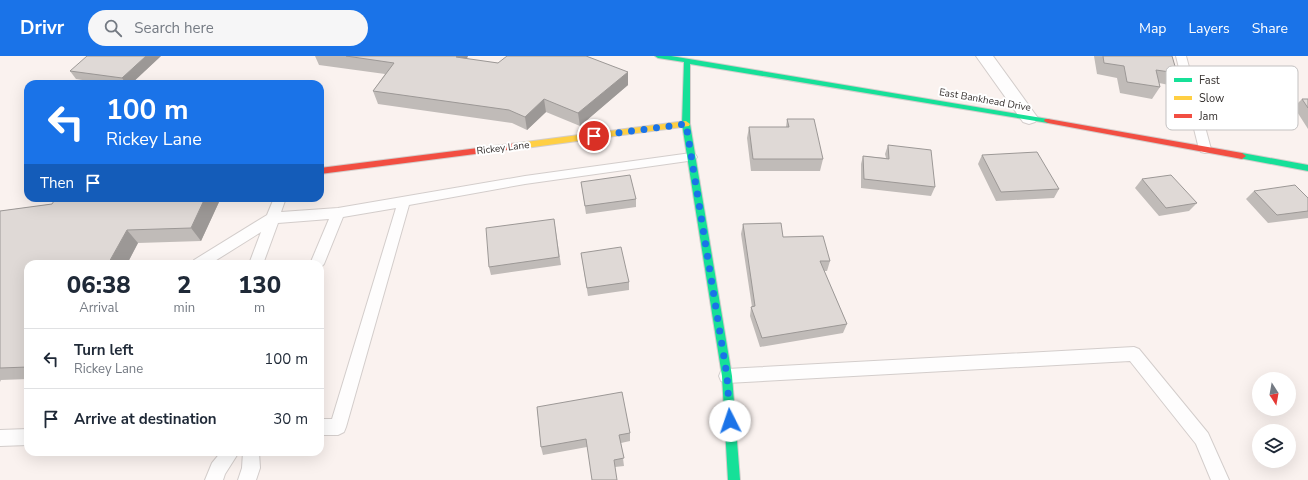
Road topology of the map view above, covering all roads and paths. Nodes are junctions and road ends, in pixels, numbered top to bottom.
1 (658, 56) edge
2 (984, 56) edge
3 (1181, 56) edge
4 (687, 61) junction
5 (1184, 66) edge
6 (1029, 118) junction
7 (686, 124) junction
8 (1200, 130) edge
9 (1205, 149) junction
10 (691, 156) junction
11 (1308, 168) edge
12 (324, 170) edge
13 (279, 202) edge
14 (404, 202) junction
15 (338, 213) junction
16 (273, 218) junction
17 (206, 260) edge
18 (257, 260) edge
19 (319, 260) edge
20 (727, 376) junction
21 (324, 427) edge
22 (24, 437) edge
23 (0, 438) edge
24 (228, 456) edge
25 (216, 474) edge
26 (734, 480) edge
27 (1220, 480) edge

1 - 4 street, East Bankhead Drive
2 - 6 street
3 - 5 lane
4 - 6 street, East Bankhead Drive
4 - 7 street
6 - 9 street, East Bankhead Drive
7 - 10 street
7 - 12 street, Rickey Lane
8 - 9 lane
9 - 11 street, East Bankhead Drive
10 - 14 lane
10 - 20 street
13 - 16 lane
14 - 15 lane
14 - 21 lane
15 - 16 lane
15 - 19 lane
16 - 17 lane
16 - 18 lane
20 - 26 street
20 - 27 lane
22 - 23 lane
24 - 25 lane

